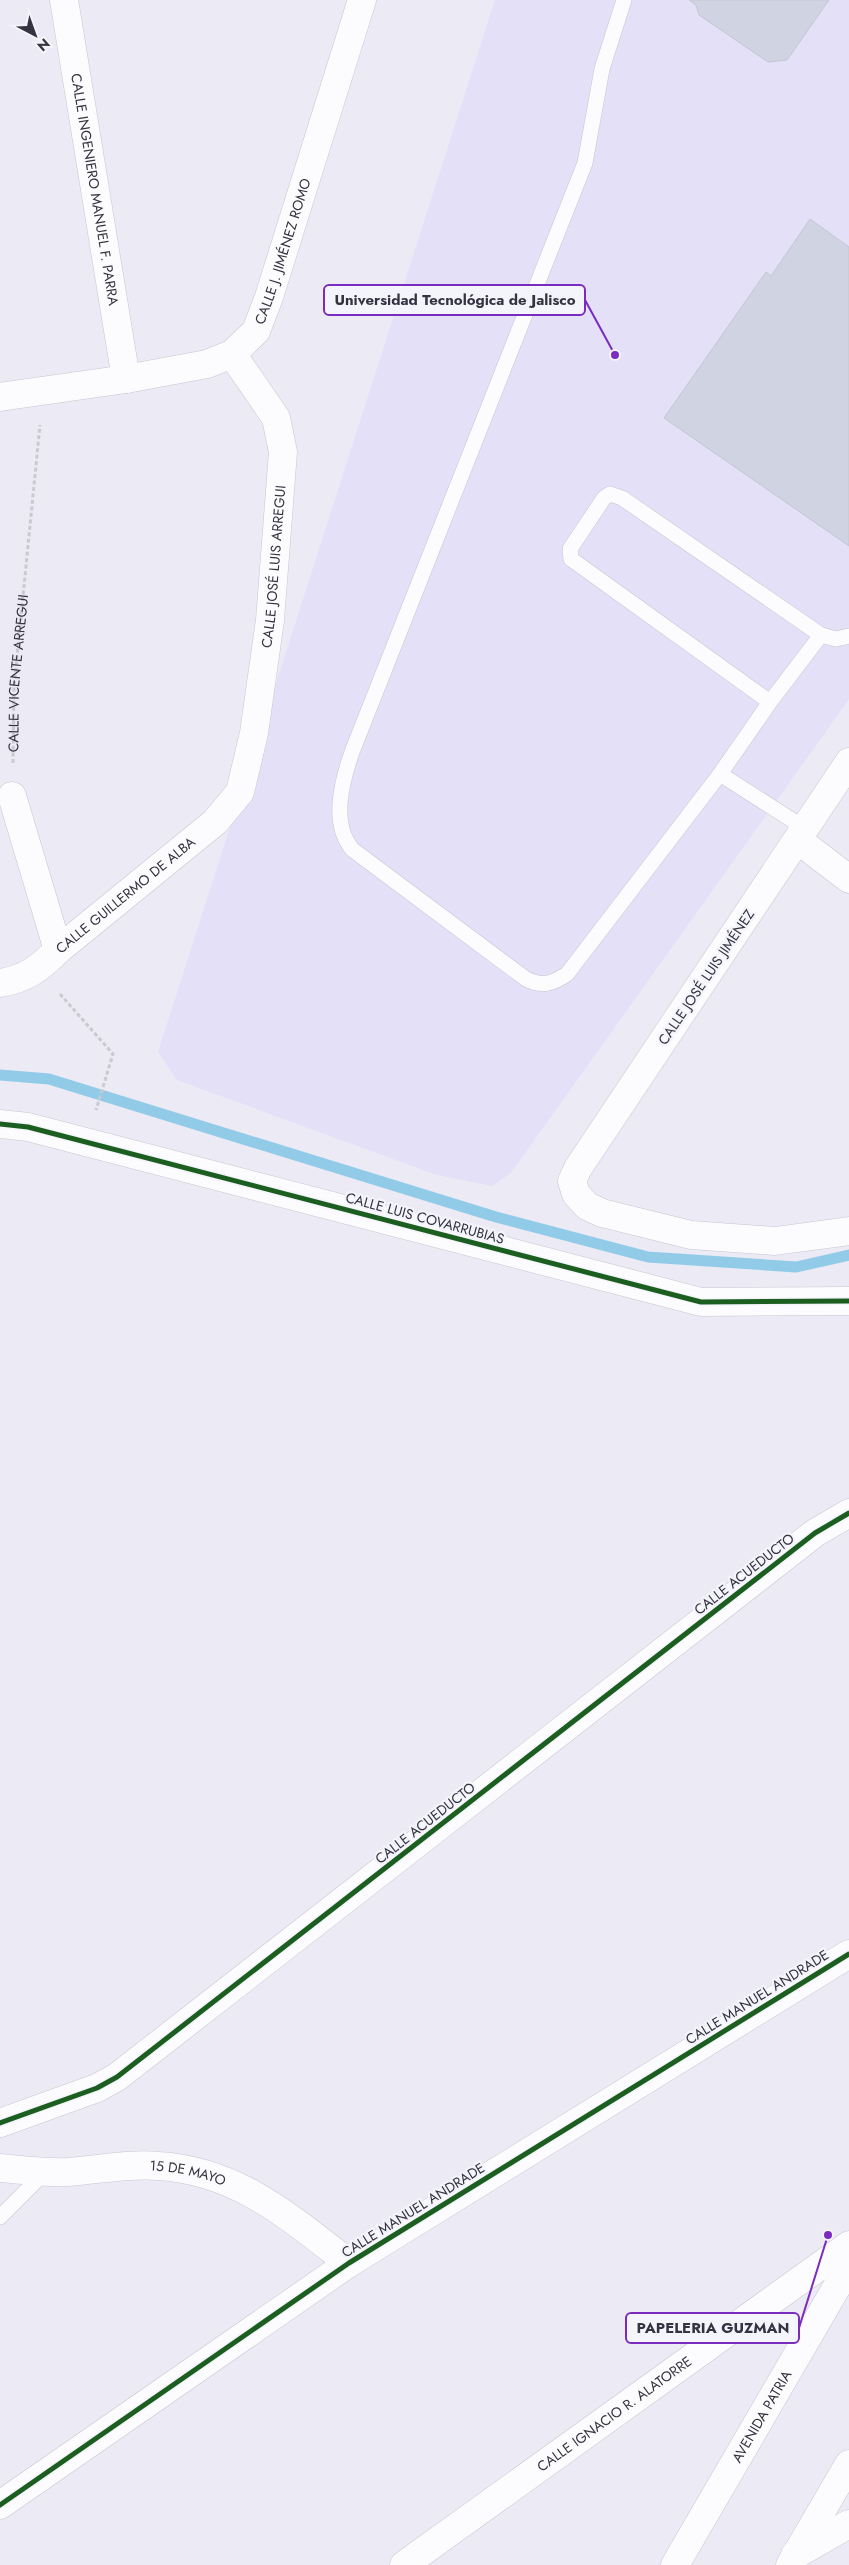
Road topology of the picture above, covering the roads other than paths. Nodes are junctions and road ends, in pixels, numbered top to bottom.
1 (64, 0) edge
2 (362, 0) edge
3 (624, 0) edge
4 (232, 354) junction
5 (126, 379) junction
6 (0, 397) edge
7 (821, 635) junction
8 (849, 636) edge
9 (770, 702) junction
10 (849, 762) edge
11 (720, 774) junction
12 (240, 792) joint
13 (12, 796) road end
14 (802, 835) junction
15 (849, 879) edge
16 (58, 950) junction
17 (0, 983) edge
18 (0, 1124) edge
19 (849, 1231) edge
20 (849, 1301) edge
21 (849, 1513) edge
22 (849, 1954) edge
23 (0, 2123) edge
24 (0, 2168) edge
25 (44, 2172) junction
26 (0, 2217) edge
27 (849, 2245) edge
28 (349, 2263) junction
29 (849, 2266) edge
30 (849, 2464) edge
31 (0, 2505) edge
32 (849, 2524) edge
33 (793, 2560) edge
34 (404, 2565) edge
35 (675, 2565) edge

1 - 5 street, CALLE INGENIERO MANUEL F. PARRA
2 - 4 street, CALLE J. JIMÉNEZ ROMO
3 - 11 lane
4 - 5 street, CALLE J. JIMÉNEZ ROMO
4 - 12 street, CALLE JOSÉ LUIS ARREGUI
5 - 6 street, CALLE J. JIMÉNEZ ROMO
7 - 8 lane
7 - 9 lane
7 - 9 lane
9 - 11 lane
10 - 14 street, CALLE JOSÉ LUIS JIMÉNEZ
11 - 14 lane
12 - 16 street, CALLE GUILLERMO DE ALBA
13 - 16 street
14 - 15 street
14 - 19 street, CALLE JOSÉ LUIS JIMÉNEZ
16 - 17 street, CALLE GUILLERMO DE ALBA
18 - 20 street, CALLE LUIS COVARRUBIAS
21 - 23 street, CALLE ACUEDUCTO
22 - 28 street, CALLE MANUEL ANDRADE
24 - 25 street, 15 DE MAYO
25 - 26 lane
25 - 28 street, 15 DE MAYO
27 - 34 street, CALLE IGNACIO R. ALATORRE
28 - 31 street, CALLE MANUEL ANDRADE
29 - 35 street, AVENIDA PATRIA
30 - 33 street
32 - 33 street

